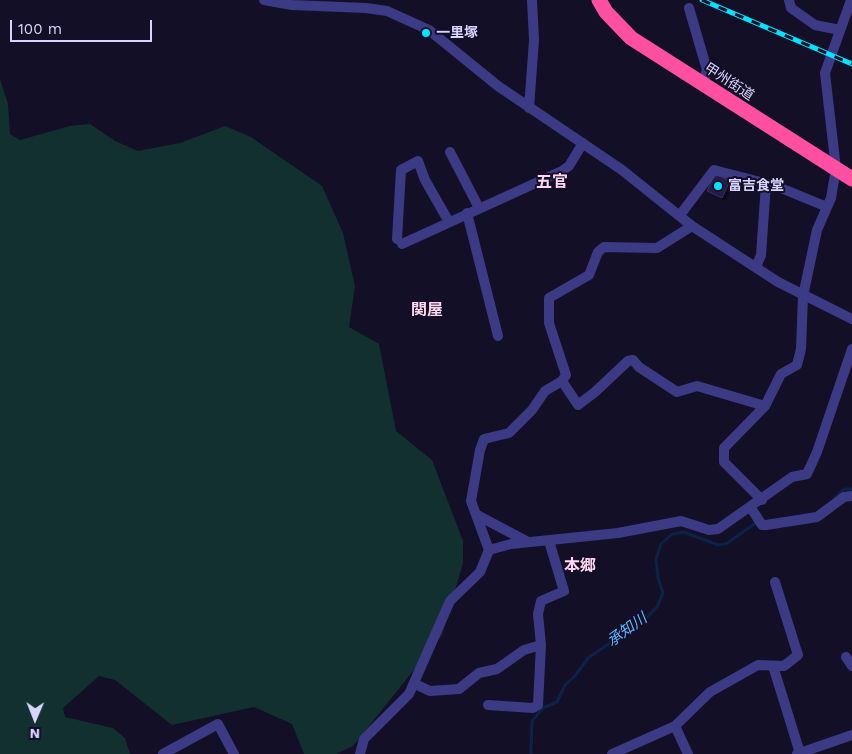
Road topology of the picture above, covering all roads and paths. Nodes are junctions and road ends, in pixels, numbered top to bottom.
1 (532, 0) edge
2 (599, 0) edge
3 (789, 0) edge
4 (850, 0) edge
5 (270, 1) edge
6 (690, 8) dead end
7 (840, 30) junction
8 (703, 84) junction
9 (529, 108) junction
10 (583, 143) junction
11 (450, 152) dead end
12 (836, 169) junction
13 (852, 179) edge
14 (766, 184) junction
15 (827, 207) junction
16 (479, 208) junction
17 (468, 214) junction
18 (680, 215) junction
19 (449, 222) junction
20 (692, 226) junction
21 (756, 267) junction
22 (803, 296) junction
23 (852, 319) edge
24 (498, 336) dead end
25 (852, 349) edge
26 (562, 381) junction
27 (764, 406) junction
28 (848, 496) edge
29 (762, 500) junction
30 (751, 508) junction
31 (477, 515) junction
32 (550, 541) junction
33 (529, 543) junction
34 (489, 550) junction
35 (775, 582) dead end
36 (541, 645) junction
37 (773, 666) junction
38 (415, 684) junction
39 (488, 706) dead end
40 (675, 726) junction
41 (852, 735) edge
42 (619, 753) edge
43 (163, 754) edge
44 (234, 754) edge
45 (360, 754) edge
46 (688, 754) edge
47 (798, 754) edge

1 - 9 street
2 - 8 highway, 甲州街道
3 - 7 street
4 - 7 street
5 - 9 street
6 - 8 street
7 - 12 street
8 - 12 highway, 甲州街道
9 - 10 street
10 - 16 street
10 - 18 street
11 - 16 street
12 - 13 highway, 甲州街道
12 - 15 street
14 - 15 street
14 - 18 street
14 - 21 street
15 - 22 street
16 - 17 street
17 - 19 street
17 - 24 street
18 - 20 street
19 - 19 street
20 - 21 street
20 - 26 street
21 - 22 street
22 - 23 street
22 - 27 street
25 - 29 street
26 - 27 street
26 - 31 street
27 - 29 street
28 - 30 street
29 - 30 street
30 - 32 street
31 - 33 street
31 - 34 street
32 - 33 street
32 - 36 street
33 - 34 street
34 - 38 street
35 - 37 street
36 - 38 street
36 - 39 street
37 - 40 street
37 - 47 street
38 - 45 street
40 - 42 street
40 - 46 street
41 - 47 street
43 - 44 street

